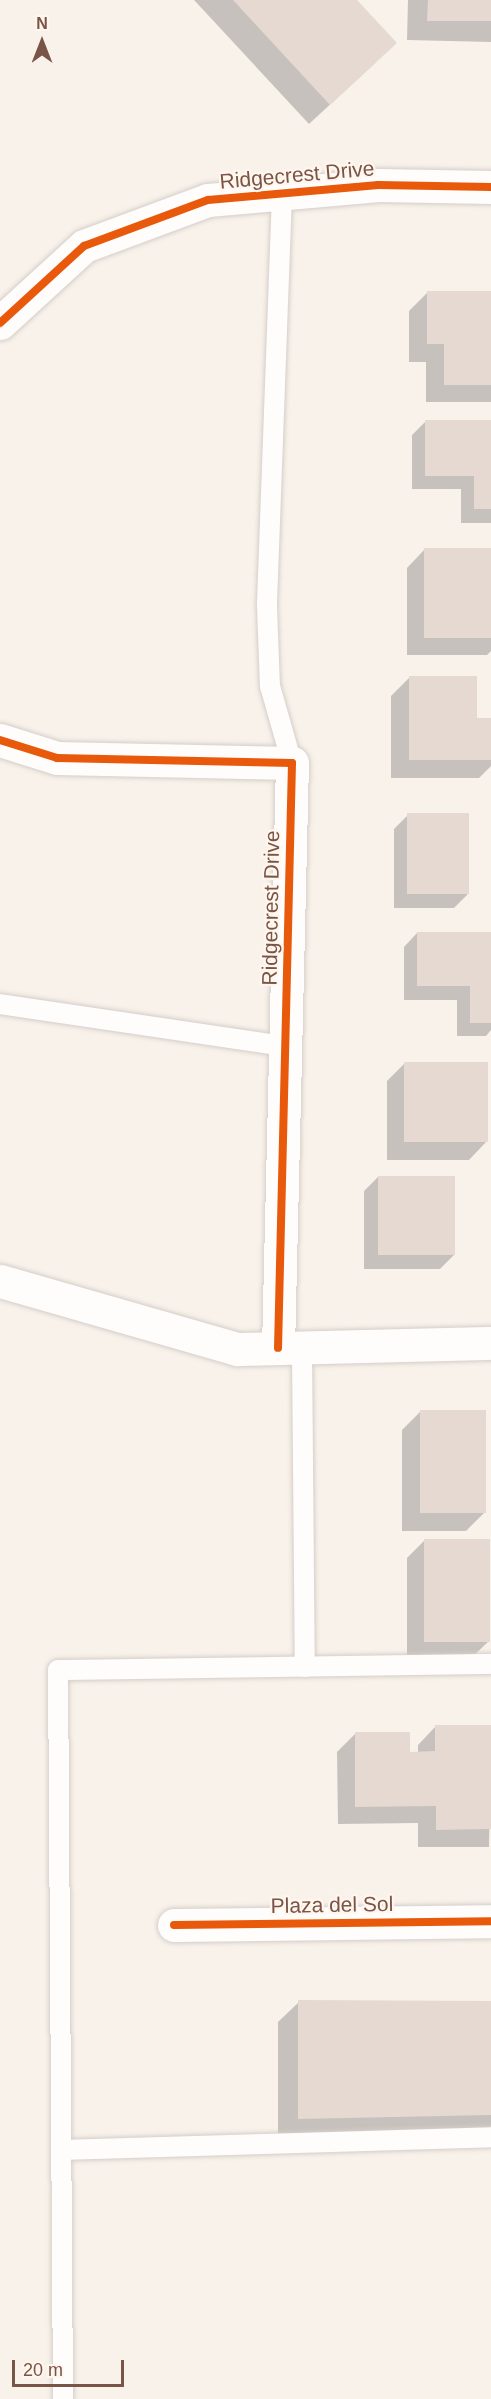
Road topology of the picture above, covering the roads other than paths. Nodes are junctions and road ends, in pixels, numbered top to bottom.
1 (491, 187) edge
2 (282, 194) junction
3 (0, 322) edge
4 (0, 740) edge
5 (292, 763) junction
6 (0, 1004) edge
7 (285, 1046) junction
8 (0, 1281) edge
9 (491, 1343) edge
10 (290, 1348) junction
11 (491, 1664) edge
12 (305, 1667) junction
13 (491, 1921) edge
14 (174, 1925) dead end
15 (491, 2137) edge
16 (62, 2150) junction
17 (63, 2399) edge

1 - 2 street, Ridgecrest Drive
2 - 3 street, Ridgecrest Drive
2 - 5 lane
4 - 5 street
5 - 7 street, Ridgecrest Drive
6 - 7 lane
7 - 10 street, Ridgecrest Drive
8 - 10 street
9 - 10 street
10 - 12 lane
11 - 12 lane
12 - 16 lane
13 - 14 street, Plaza del Sol
15 - 16 lane
16 - 17 lane

